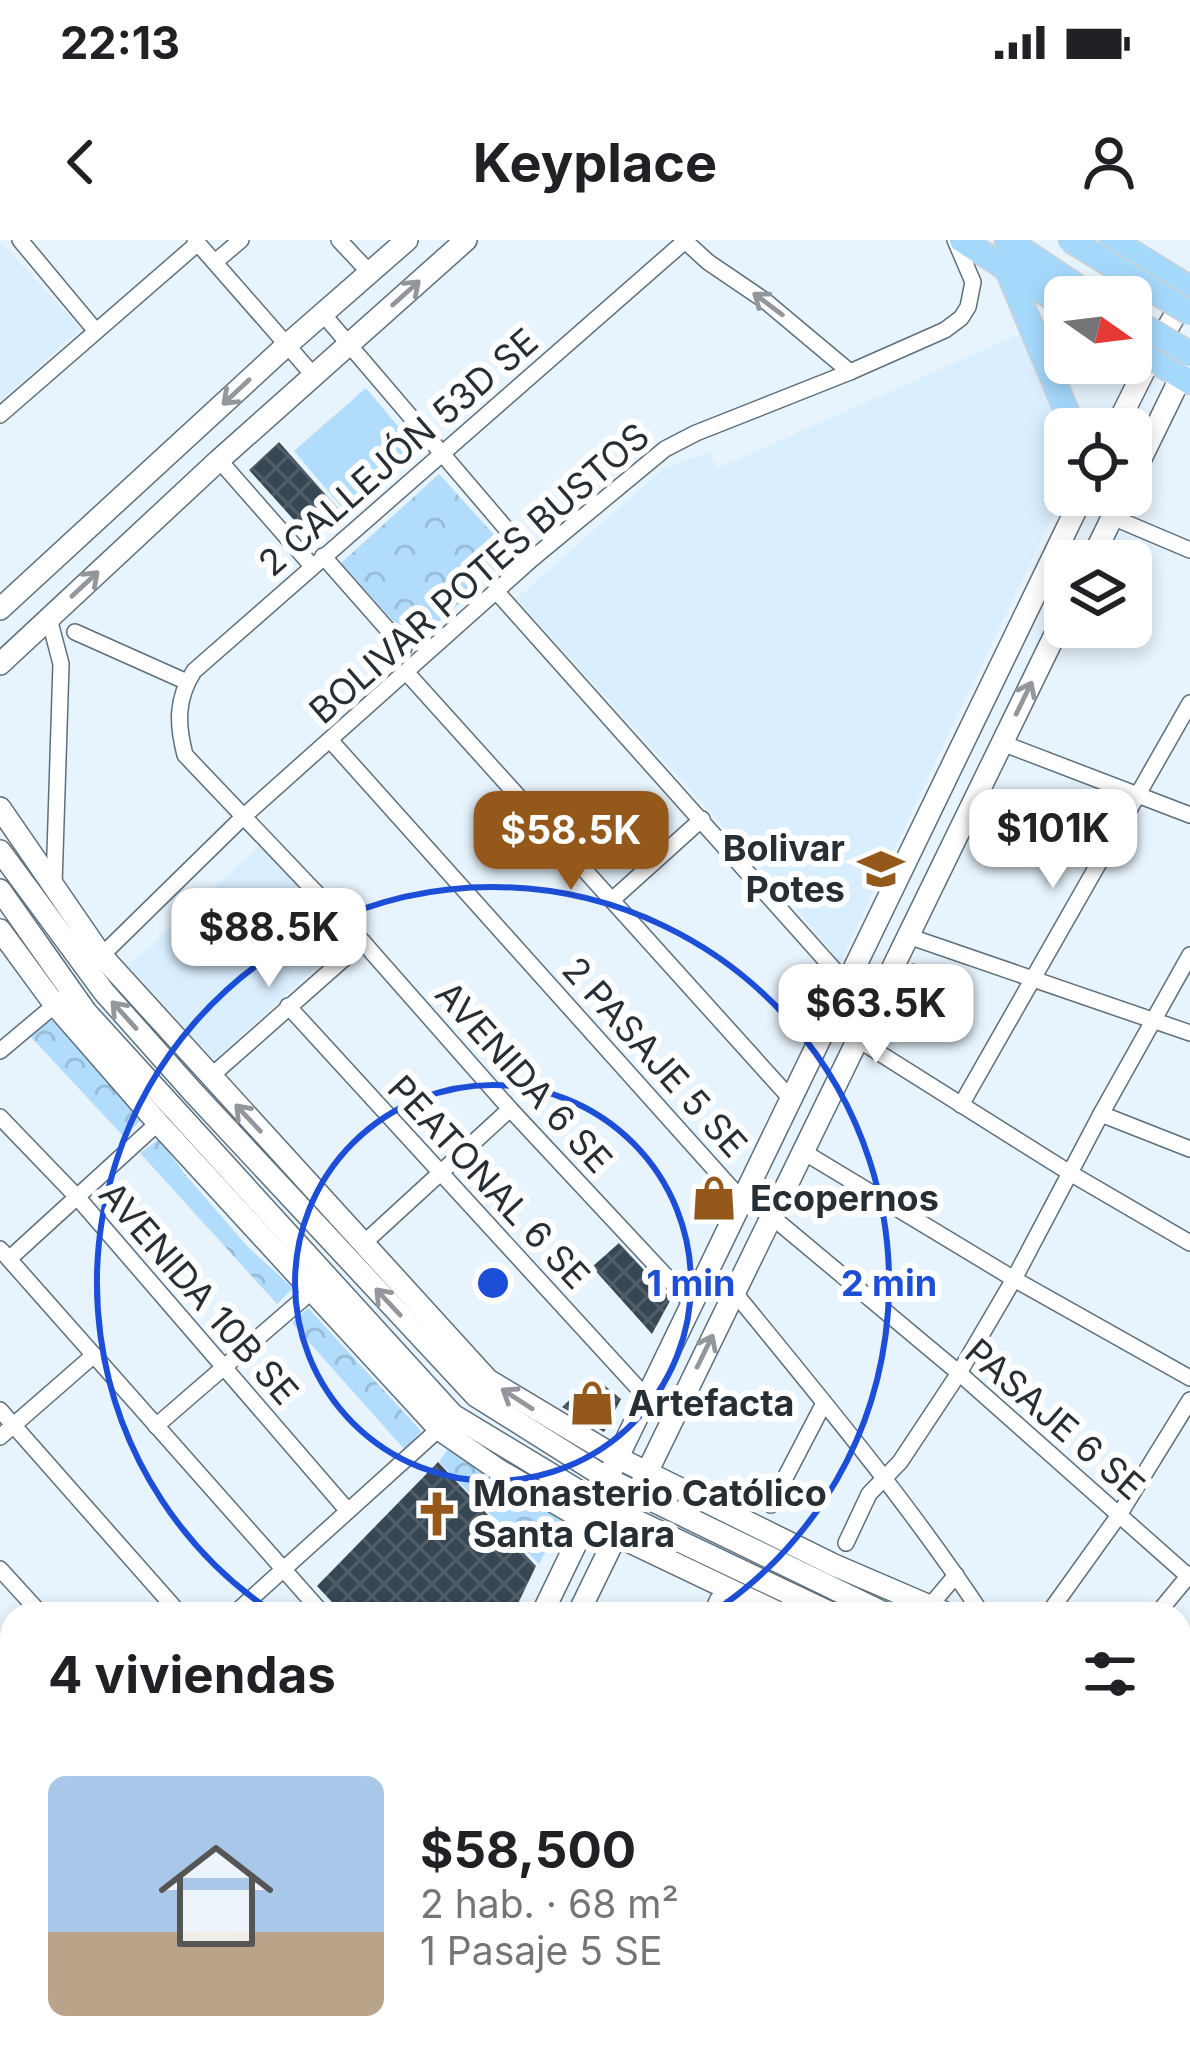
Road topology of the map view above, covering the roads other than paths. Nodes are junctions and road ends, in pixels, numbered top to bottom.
1 (20, 240) edge
2 (241, 240) edge
3 (339, 240) edge
4 (407, 240) edge
5 (466, 240) edge
6 (684, 240) edge
7 (958, 240) edge
8 (1007, 240) edge
9 (1070, 240) edge
10 (1112, 240) edge
11 (196, 241) edge
12 (215, 262) junction
13 (1155, 267) junction
14 (1007, 269) junction
15 (370, 273) junction
16 (1061, 276) edge
17 (1190, 288) edge
18 (1152, 291) edge
19 (1044, 293) edge
20 (1190, 313) edge
21 (323, 314) junction
22 (95, 330) junction
23 (1152, 337) edge
24 (1152, 338) edge
25 (288, 344) junction
26 (347, 346) junction
27 (1152, 357) edge
28 (1188, 368) edge
29 (850, 372) junction
30 (314, 376) junction
31 (1065, 408) edge
32 (0, 415) edge
33 (1152, 438) edge
34 (440, 453) junction
35 (219, 460) junction
36 (1073, 516) edge
37 (1112, 517) joint
38 (1101, 540) edge
39 (1190, 550) edge
40 (532, 559) junction
41 (318, 561) junction
42 (496, 591) junction
43 (0, 609) edge
44 (49, 618) junction
45 (75, 632) dead end
46 (404, 648) dead end
47 (1048, 648) edge
48 (0, 664) edge
49 (406, 673) junction
50 (187, 682) junction
51 (1190, 703) edge
52 (329, 740) junction
53 (1002, 743) junction
54 (1138, 795) junction
55 (0, 808) edge
56 (1190, 815) edge
57 (244, 816) junction
58 (702, 819) junction
59 (0, 851) edge
60 (54, 885) junction
61 (0, 890) edge
62 (612, 900) junction
63 (0, 930) edge
64 (908, 936) junction
65 (362, 942) junction
66 (1190, 955) edge
67 (12, 963) edge
68 (93, 963) junction
69 (1031, 979) junction
70 (846, 982) junction
71 (62, 998) junction
72 (288, 1006) junction
73 (1154, 1021) junction
74 (1190, 1033) edge
75 (857, 1039) junction
76 (0, 1052) edge
77 (209, 1077) junction
78 (791, 1099) junction
79 (961, 1105) junction
80 (510, 1109) junction
81 (1101, 1114) junction
82 (0, 1117) edge
83 (158, 1123) junction
84 (1190, 1148) edge
85 (802, 1151) junction
86 (1070, 1173) junction
87 (440, 1174) junction
88 (78, 1198) junction
89 (742, 1200) junction
90 (770, 1216) junction
91 (365, 1242) junction
92 (1190, 1243) edge
93 (4, 1254) edge
94 (1014, 1279) junction
95 (312, 1291) junction
96 (734, 1292) junction
97 (692, 1304) junction
98 (358, 1326) junction
99 (94, 1355) junction
100 (224, 1367) junction
101 (959, 1373) junction
102 (1190, 1378) edge
103 (647, 1398) junction
104 (1190, 1400) edge
105 (824, 1402) junction
106 (0, 1411) edge
107 (156, 1426) junction
108 (439, 1429) junction
109 (7, 1431) edge
110 (618, 1458) junction
111 (646, 1472) junction
112 (608, 1479) junction
113 (884, 1480) junction
114 (635, 1493) junction
115 (771, 1505) dead end
116 (348, 1511) junction
117 (592, 1512) junction
118 (1119, 1515) junction
119 (620, 1524) junction
120 (846, 1544) dead end
121 (0, 1569) edge
122 (283, 1569) junction
123 (956, 1575) junction
124 (1189, 1575) edge
125 (30, 1602) edge
126 (169, 1602) edge
127 (247, 1602) edge
128 (312, 1602) edge
129 (548, 1602) edge
130 (586, 1602) edge
131 (760, 1602) edge
132 (805, 1602) edge
133 (878, 1602) edge
134 (878, 1602) edge
135 (942, 1602) edge
136 (974, 1602) edge
137 (1057, 1602) edge
138 (1167, 1602) edge

1 - 22 street
2 - 12 street
3 - 15 street
4 - 15 main road
26 -> 5 main road
29 -> 6 street
6 - 34 street, 2 CALLEJÓN 53D SE
7 - 14 main road
7 - 29 street, BOLIVAR POTES BUSTOS
8 - 16 main road
9 - 20 main road, bridge
10 - 13 main road
11 - 12 street
11 - 22 street
12 - 25 street
13 - 17 main road
13 - 18 main road
14 - 19 main road
14 - 31 main road
15 - 21 main road
17 - 23 main road
21 - 25 main road
21 - 26 street
22 - 32 street
24 - 28 main road, bridge
25 - 30 street
25 -> 43 main road
26 - 30 main road
26 - 34 street
27 - 28 main road
28 - 33 main road
29 - 40 street, BOLIVAR POTES BUSTOS
30 - 35 main road
34 - 40 street
34 - 41 street, 2 CALLEJÓN 53D SE
35 - 41 street
44 -> 35 main road
36 - 70 main road
37 - 38 main road
37 - 39 street
40 - 42 street, BOLIVAR POTES BUSTOS
41 - 46 street
41 - 50 street, 2 CALLEJÓN 53D SE
42 - 49 street, BOLIVAR POTES BUSTOS
42 - 58 street
44 - 48 main road
44 - 60 street
45 - 50 street
53 -> 47 main road
49 - 52 street, BOLIVAR POTES BUSTOS
49 - 62 street
50 - 57 street, AVENIDA 6 SE
51 - 54 street
52 - 57 street, BOLIVAR POTES BUSTOS
52 - 89 street, 2 PASAJE 5 SE
53 - 54 street
53 - 64 main road
54 - 56 street
54 - 69 street
55 - 60 main road
57 - 65 street, AVENIDA 6 SE
57 - 68 street, BOLIVAR POTES BUSTOS
58 - 62 street
58 - 70 street
59 - 68 main road
60 - 68 main road
61 - 71 main road
62 - 78 street
63 - 67 main road
64 - 69 street
64 - 75 main road
65 - 72 street
65 - 80 street, AVENIDA 6 SE
66 - 73 street
67 - 71 main road
68 - 77 main road
112 -> 68 main road
69 - 73 street
69 - 79 street
70 - 78 main road
71 - 76 street
71 - 83 main road
71 - 98 main road
72 - 77 street
72 - 87 street, PEATONAL 6 SE
73 - 74 street
73 - 81 street
75 - 79 street
75 - 85 main road
91 -> 77 main road
78 - 89 main road
79 - 86 street
80 - 87 street
80 - 97 street, AVENIDA 6 SE
81 - 84 street
81 - 86 street
82 - 88 street, AVENIDA 10B SE
83 - 88 street
83 - 95 main road
85 - 90 main road
85 - 94 street
86 - 92 street
86 - 94 street
87 - 91 street
87 - 103 street, PEATONAL 6 SE
88 - 93 street
88 - 100 street, AVENIDA 10B SE
89 - 97 main road
90 - 96 main road
90 - 101 street, PASAJE 6 SE
110 -> 91 main road
93 - 99 street
94 - 101 street
94 - 102 street
95 - 98 main road
95 - 100 street
96 - 105 street
111 -> 96 main road
97 - 103 main road
98 - 108 main road
98 - 117 main road
99 - 107 street
99 - 109 street
100 - 107 street
100 - 116 street, AVENIDA 10B SE
101 - 113 street
101 - 118 street, PASAJE 6 SE
103 - 110 main road
104 - 118 street
105 - 113 street
105 - 115 street
106 - 109 street
107 - 122 street
108 - 116 street
108 - 117 main road
109 - 126 street
110 - 111 main road
110 - 112 main road
111 - 114 main road
111 - 133 main road
112 - 114 main road
112 - 117 main road
113 - 120 street
113 - 123 street
114 - 119 main road
114 - 134 main road
116 - 122 street
117 - 119 main road
117 - 129 main road
118 - 124 street, PASAJE 6 SE
118 - 137 street
119 - 130 main road
119 - 131 main road
119 - 132 main road
121 - 125 street
122 - 127 street
122 - 128 street
123 - 135 street
123 - 136 street
124 - 138 street

